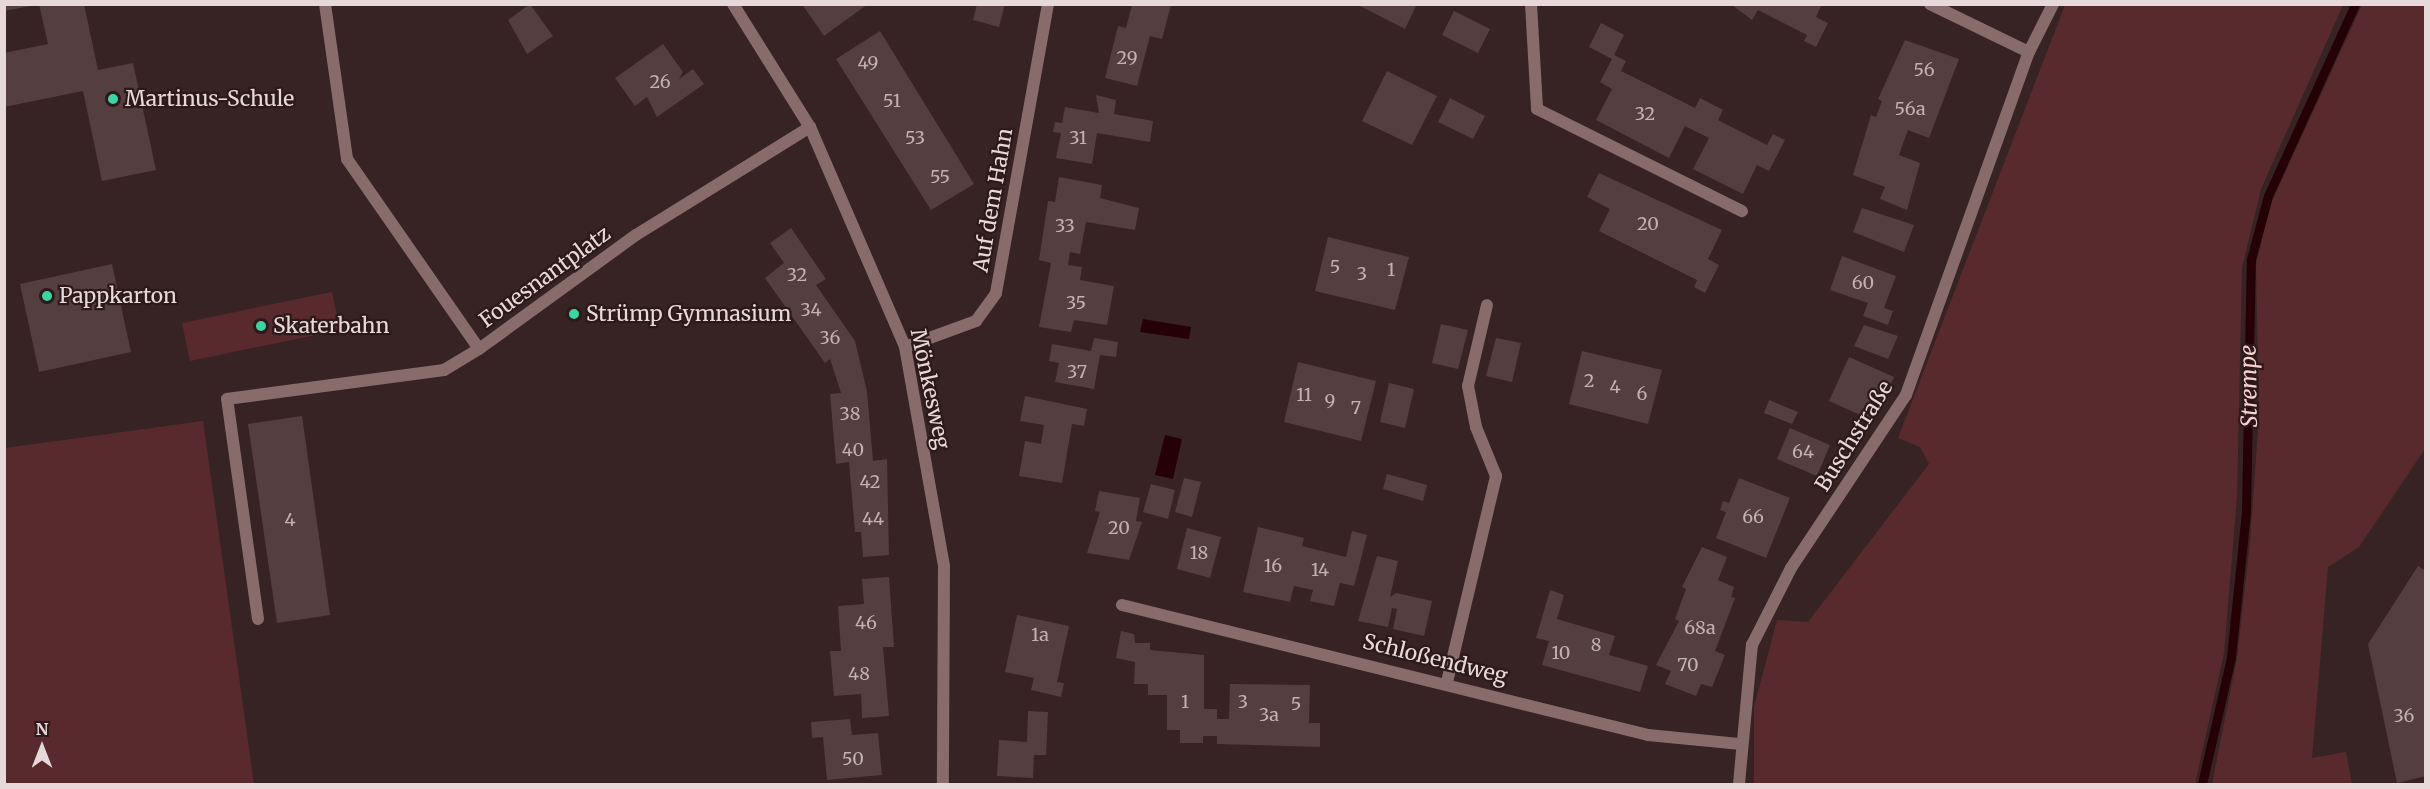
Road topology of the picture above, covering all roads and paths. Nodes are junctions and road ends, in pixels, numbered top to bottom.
1 (325, 4) edge
2 (733, 4) edge
3 (1048, 4) edge
4 (1531, 4) edge
5 (1930, 4) edge
6 (2053, 4) edge
7 (2030, 52) junction
8 (810, 127) junction
9 (1742, 211) dead end
10 (1487, 305) dead end
11 (905, 347) junction
12 (479, 349) junction
13 (1122, 605) dead end
14 (258, 619) dead end
15 (1448, 682) junction
16 (1739, 744) junction
17 (943, 784) edge
18 (1739, 784) edge

1 - 12 street, Fouesnantplatz
2 - 8 street, Mönkesweg
3 - 11 street, Auf dem Hahn
4 - 9 street
5 - 7 street
6 - 7 street, Buschstraße
7 - 16 street, Buschstraße
8 - 11 street, Mönkesweg
8 - 12 street, Fouesnantplatz
10 - 15 street
11 - 17 street, Mönkesweg
12 - 14 street
13 - 15 street, Schloßendweg
15 - 16 street, Schloßendweg
16 - 18 street, Buschstraße

